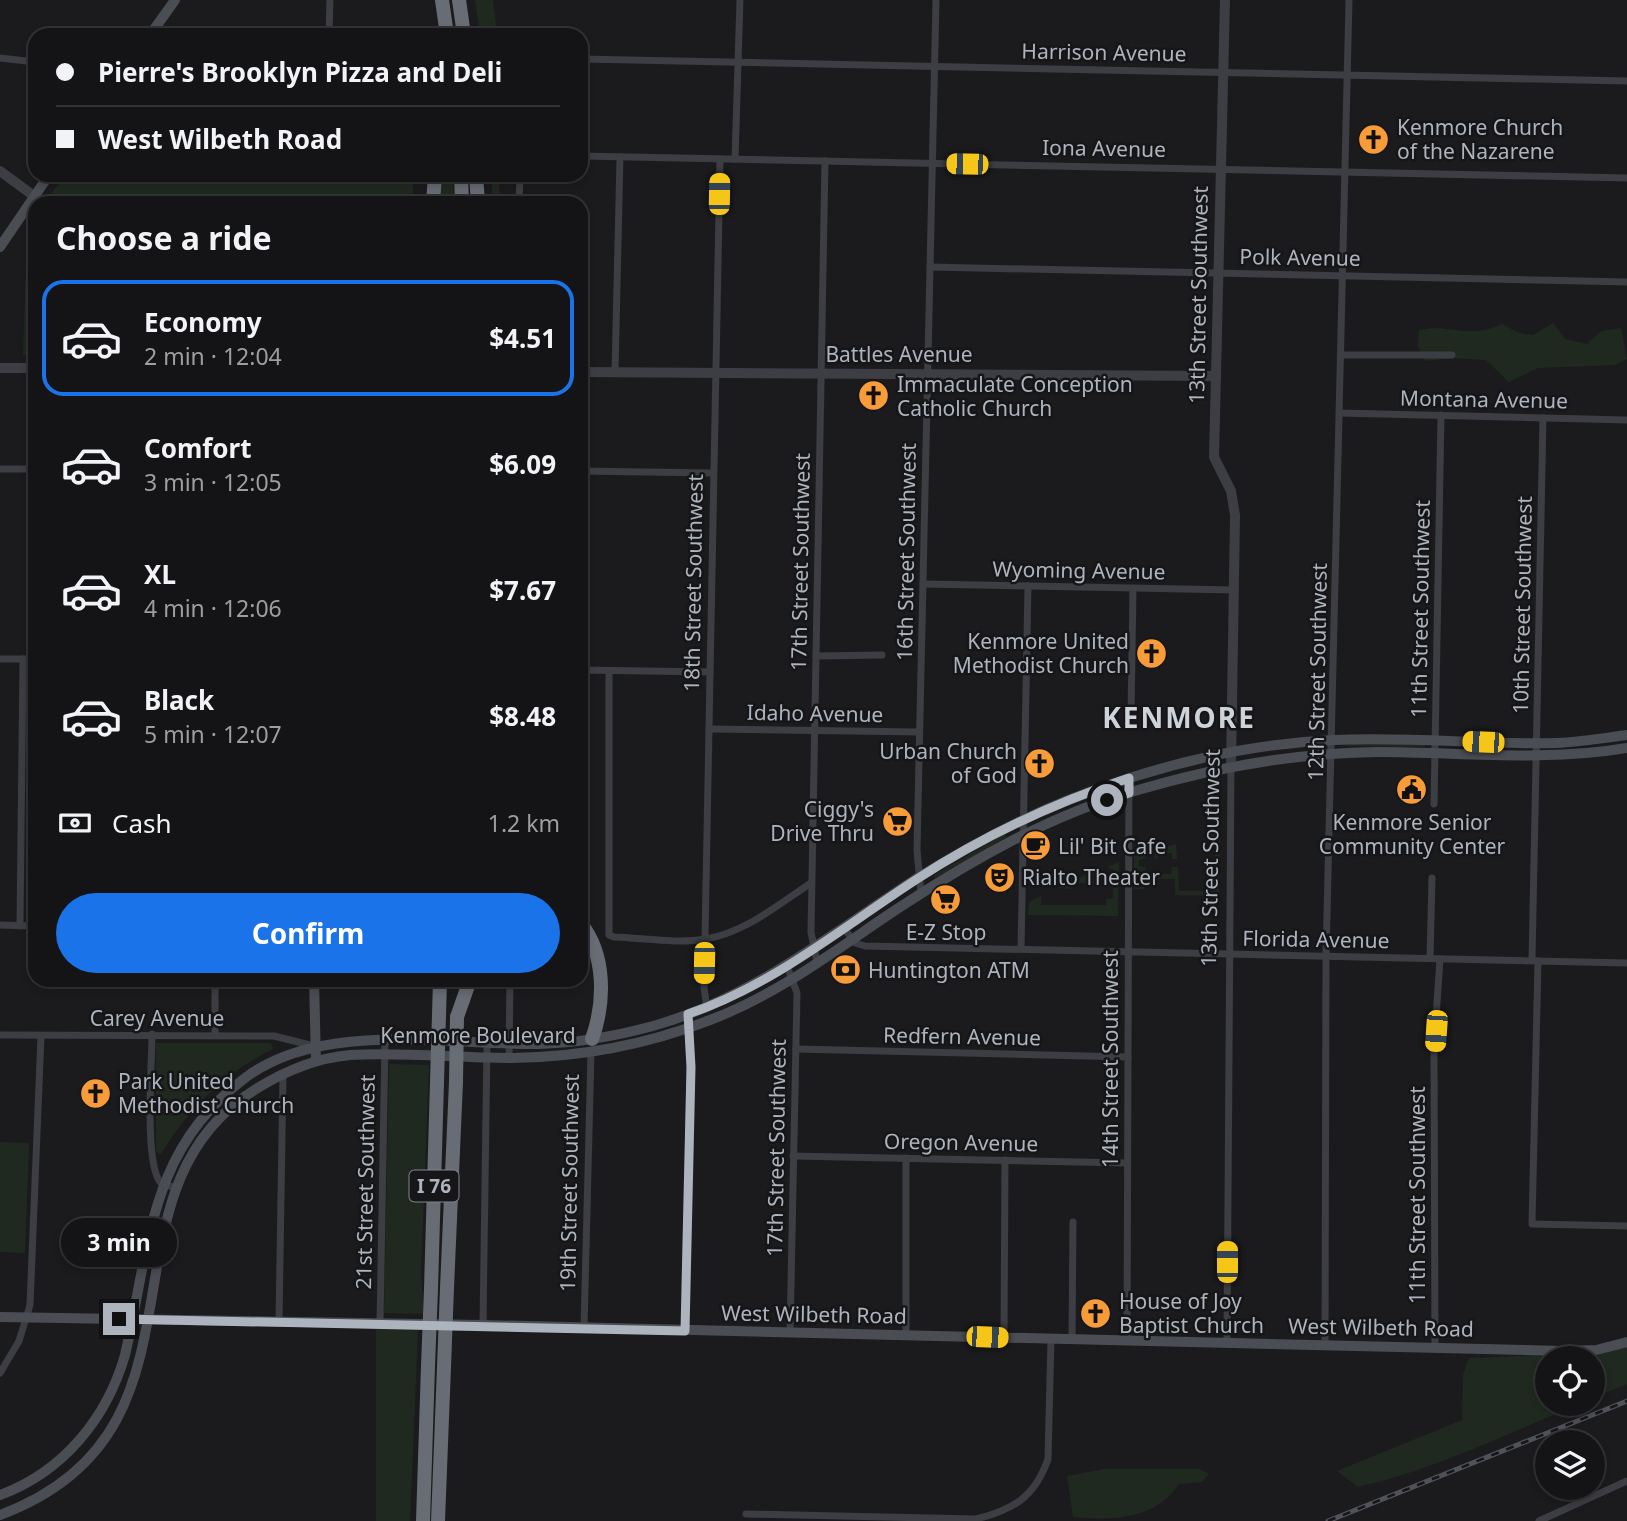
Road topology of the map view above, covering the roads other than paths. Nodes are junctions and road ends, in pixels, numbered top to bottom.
1 (175, 0) edge
2 (330, 0) edge
3 (442, 0) edge
4 (459, 0) edge
5 (740, 0) edge
6 (936, 0) edge
7 (1224, 0) edge
8 (1349, 0) edge
9 (155, 28) edge
10 (328, 28) edge
11 (446, 28) edge
12 (463, 28) edge
13 (0, 58) edge
14 (588, 59) edge
15 (28, 61) edge
16 (738, 62) junction
17 (934, 65) junction
18 (1223, 72) junction
19 (1347, 75) junction
20 (1627, 81) edge
21 (588, 156) edge
22 (620, 157) junction
23 (720, 159) junction
24 (735, 159) junction
25 (825, 162) junction
26 (932, 163) junction
27 (1220, 170) junction
28 (0, 171) edge
29 (1345, 173) junction
30 (1627, 178) edge
31 (44, 182) edge
32 (34, 196) joint
33 (28, 205) edge
34 (0, 247) edge
35 (930, 267) junction
36 (1218, 273) junction
37 (1343, 276) junction
38 (1627, 282) edge
39 (1341, 355) junction
40 (1452, 355) dead end
41 (0, 368) edge
42 (28, 368) edge
43 (588, 372) edge
44 (615, 372) junction
45 (715, 373) junction
46 (820, 373) junction
47 (927, 374) junction
48 (1216, 376) junction
49 (1340, 413) junction
50 (1441, 415) junction
51 (1543, 418) junction
52 (1627, 420) edge
53 (0, 469) edge
54 (28, 469) edge
55 (588, 471) edge
56 (712, 473) junction
57 (923, 584) junction
58 (1028, 586) junction
59 (1133, 589) junction
60 (1235, 590) junction
61 (882, 655) dead end
62 (816, 656) junction
63 (0, 659) edge
64 (23, 659) junction
65 (28, 659) edge
66 (588, 670) edge
67 (609, 671) junction
68 (710, 672) junction
69 (1131, 715) dead end
70 (709, 729) junction
71 (814, 731) junction
72 (919, 732) junction
73 (1627, 735) edge
74 (1334, 740) junction
75 (1435, 740) junction
76 (1627, 748) edge
77 (1537, 749) junction
78 (1231, 752) junction
79 (1333, 753) junction
80 (1435, 753) junction
81 (1231, 766) junction
82 (1129, 778) junction
83 (1129, 793) junction
84 (1434, 804) dead end
85 (1023, 820) junction
86 (1022, 836) junction
87 (919, 878) junction
88 (1432, 878) dead end
89 (811, 883) junction
90 (921, 894) junction
91 (0, 925) edge
92 (20, 926) junction
93 (28, 926) edge
94 (844, 928) junction
95 (588, 934) edge
96 (705, 939) junction
97 (852, 939) junction
98 (814, 948) junction
99 (1021, 949) junction
100 (1127, 952) junction
101 (1228, 954) junction
102 (1326, 956) junction
103 (1430, 958) junction
104 (1440, 959) junction
105 (588, 960) edge
106 (1535, 960) junction
107 (817, 962) junction
108 (1627, 963) edge
109 (787, 966) junction
110 (792, 979) junction
111 (215, 987) edge
112 (314, 987) edge
113 (440, 987) edge
114 (458, 987) edge
115 (468, 987) edge
116 (510, 987) edge
117 (708, 1008) junction
118 (688, 1014) junction
119 (457, 1017) junction
120 (688, 1028) junction
121 (152, 1034) junction
122 (0, 1035) edge
123 (215, 1035) junction
124 (41, 1036) junction
125 (386, 1042) junction
126 (487, 1044) junction
127 (509, 1044) junction
128 (314, 1046) junction
129 (591, 1046) junction
130 (796, 1049) junction
131 (385, 1055) junction
132 (438, 1055) junction
133 (487, 1057) junction
134 (1128, 1057) junction
135 (509, 1058) junction
136 (316, 1061) junction
137 (282, 1074) junction
138 (793, 1156) junction
139 (906, 1158) junction
140 (1005, 1160) junction
141 (1128, 1163) junction
142 (163, 1185) junction
143 (175, 1187) junction
144 (1073, 1222) dead end
145 (1627, 1226) edge
146 (0, 1317) edge
147 (26, 1318) junction
148 (134, 1319) junction
149 (149, 1319) junction
150 (279, 1321) junction
151 (380, 1324) junction
152 (483, 1325) junction
153 (584, 1328) junction
154 (685, 1331) junction
155 (790, 1333) junction
156 (906, 1335) junction
157 (1004, 1338) junction
158 (1051, 1339) junction
159 (1072, 1339) junction
160 (1127, 1340) junction
161 (1627, 1342) edge
162 (1227, 1343) junction
163 (1325, 1345) junction
164 (1435, 1348) junction
165 (0, 1373) edge
166 (1627, 1481) edge
167 (0, 1495) edge
168 (423, 1514) edge
169 (746, 1514) dead end
170 (0, 1515) edge
171 (438, 1515) edge
172 (1539, 1521) edge

1 - 9 main road
2 - 10 street
3 - 11 highway
4 - 12 highway
5 - 16 street
6 - 17 street, 16th Street Southwest
7 - 18 street, 13th Street Southwest
8 - 19 street, 12th Street Southwest
13 - 15 street
14 - 16 street, Harrison Avenue
16 - 17 street, Harrison Avenue
16 - 24 street
17 - 18 street, Harrison Avenue
17 - 26 street, 16th Street Southwest
18 - 19 street, Harrison Avenue
18 - 27 street, 13th Street Southwest
19 - 20 street, Harrison Avenue
19 - 29 street, 12th Street Southwest
21 - 22 street, Iona Avenue
22 - 23 street, Iona Avenue
22 - 44 street
23 - 24 street, Iona Avenue
23 - 45 street, 18th Street Southwest
24 - 25 street, Iona Avenue
25 - 26 street, Iona Avenue
25 - 46 street, 17th Street Southwest
26 - 27 street, Iona Avenue
26 - 35 street, 16th Street Southwest
27 - 29 street, Iona Avenue
27 - 36 street, 13th Street Southwest
28 - 32 street
29 - 30 street, Iona Avenue
29 - 37 street, 12th Street Southwest
31 - 32 main road
33 - 34 main road
35 - 36 street, Polk Avenue
35 - 47 street, 16th Street Southwest
36 - 37 street, Polk Avenue
36 - 48 street, 13th Street Southwest
37 - 38 street, Polk Avenue
37 - 39 street, 12th Street Southwest
39 - 40 street
39 - 49 street, 12th Street Southwest
41 - 42 street
43 - 44 street, Battles Avenue
44 - 45 street, Battles Avenue
45 - 46 street, Battles Avenue
45 - 56 street, 18th Street Southwest
46 - 47 street, Battles Avenue
46 - 62 street, 17th Street Southwest
47 - 48 street, Battles Avenue
47 - 57 street, 16th Street Southwest
48 - 60 street, 13th Street Southwest
49 - 50 street, Montana Avenue
49 - 74 street, 12th Street Southwest
50 - 51 street, Montana Avenue
50 - 75 street, 11th Street Southwest
51 - 52 street, Montana Avenue
51 - 77 street, 10th Street Southwest
53 - 54 street
55 - 56 street
56 - 68 street, 18th Street Southwest
57 - 58 street, Wyoming Avenue
57 - 72 street, 16th Street Southwest
58 - 59 street, Wyoming Avenue
58 - 85 street
59 - 60 street, Wyoming Avenue
59 - 69 street
60 - 78 street, 13th Street Southwest
61 - 62 street
62 - 71 street, 17th Street Southwest
63 - 64 street
64 - 65 street
64 - 92 street
66 - 67 street
67 - 68 street
67 - 96 street
68 - 70 street, 18th Street Southwest
70 - 71 street, Idaho Avenue
70 - 96 street, 18th Street Southwest
71 - 72 street, Idaho Avenue
71 - 89 street, 17th Street Southwest
72 - 87 street, 16th Street Southwest
73 - 77 main road, Kenmore Boulevard
74 - 75 main road, Kenmore Boulevard
74 - 78 main road, Kenmore Boulevard
74 - 79 street, 12th Street Southwest
75 - 77 main road, Kenmore Boulevard
75 - 80 street, 11th Street Southwest
76 - 77 main road, Kenmore Boulevard
77 - 80 main road, Kenmore Boulevard
77 - 106 street, 10th Street Southwest
78 - 81 street, 13th Street Southwest
78 - 82 main road, Kenmore Boulevard
79 - 80 main road, Kenmore Boulevard
79 - 81 main road, Kenmore Boulevard
79 - 102 street, 12th Street Southwest
80 - 84 street, 11th Street Southwest
81 - 83 main road, Kenmore Boulevard
81 - 101 street, 13th Street Southwest
82 - 83 street, 14th Street Southwest
82 - 85 main road, Kenmore Boulevard
83 - 86 main road, Kenmore Boulevard
83 - 100 street, 14th Street Southwest
85 - 86 street
85 - 87 main road, Kenmore Boulevard
86 - 90 main road, Kenmore Boulevard
86 - 99 street
87 - 90 street, 16th Street Southwest
87 - 94 main road, Kenmore Boulevard
88 - 103 street
89 - 96 street
89 - 98 street, 17th Street Southwest
90 - 97 main road, Kenmore Boulevard
91 - 92 street
92 - 93 street
94 - 97 street
94 - 98 main road, Kenmore Boulevard
95 - 129 highway
96 - 117 street, 18th Street Southwest
97 - 99 street, Florida Avenue
97 - 107 main road, Kenmore Boulevard
98 - 107 street, 17th Street Southwest
98 - 109 main road, Kenmore Boulevard
99 - 100 street, Florida Avenue
100 - 101 street, Florida Avenue
100 - 134 street, 14th Street Southwest
101 - 102 street, Florida Avenue
101 - 162 street, 13th Street Southwest
102 - 103 street, Florida Avenue
102 - 163 street, 12th Street Southwest
103 - 104 street, Florida Avenue
104 - 106 street, Florida Avenue
104 - 164 street, 11th Street Southwest
105 - 129 highway
106 - 108 street, Florida Avenue
106 - 145 street, 10th Street Southwest
107 - 110 main road, Kenmore Boulevard
109 - 110 street, 17th Street Southwest
109 - 117 main road, Kenmore Boulevard
110 - 120 main road, Kenmore Boulevard
110 - 130 street, 17th Street Southwest
111 - 123 street
112 - 128 main road
113 - 132 highway, I 76, bridge
114 - 119 highway, I 76
115 - 119 highway
116 - 127 street
117 - 118 main road, Kenmore Boulevard
118 - 120 street
118 - 129 main road, Kenmore Boulevard
119 - 171 highway, I 76, bridge
120 - 129 main road, Kenmore Boulevard
120 - 154 street
121 - 123 street, Carey Avenue
121 - 124 street, Carey Avenue
121 - 142 street
122 - 124 street, Carey Avenue
123 - 128 street, Carey Avenue
124 - 147 street
125 - 126 main road, Kenmore Boulevard
125 - 128 main road, Kenmore Boulevard
125 - 131 street, 21st Street Southwest
126 - 127 main road, Kenmore Boulevard
126 - 133 street
127 - 129 main road, Kenmore Boulevard
127 - 135 street
128 - 136 main road
128 - 142 main road, Kenmore Boulevard
129 - 135 main road, Kenmore Boulevard
129 - 153 street, 19th Street Southwest
130 - 134 street, Redfern Avenue
130 - 138 street, 17th Street Southwest
131 - 132 main road, Kenmore Boulevard
131 - 136 main road, Kenmore Boulevard
131 - 151 street, 21st Street Southwest
132 - 133 main road, Kenmore Boulevard
132 - 168 highway, I 76, bridge
133 - 135 main road, Kenmore Boulevard
133 - 152 street
134 - 141 street, 14th Street Southwest
136 - 137 main road, Kenmore Boulevard
137 - 143 main road, Kenmore Boulevard
137 - 150 street
138 - 139 street, Oregon Avenue
138 - 155 street, 17th Street Southwest
139 - 140 street, Oregon Avenue
139 - 156 street
140 - 141 street, Oregon Avenue
140 - 157 street
141 - 160 street, 14th Street Southwest
142 - 143 street
142 - 148 main road, Kenmore Boulevard
143 - 149 main road, Kenmore Boulevard
144 - 159 street
146 - 147 main road, West Wilbeth Road
147 - 148 main road, West Wilbeth Road
147 - 165 street
148 - 149 main road, West Wilbeth Road
148 - 167 main road, Kenmore Boulevard
149 - 150 main road, West Wilbeth Road
149 - 170 main road, Kenmore Boulevard
150 - 151 main road, West Wilbeth Road
151 - 152 main road, West Wilbeth Road
152 - 153 main road, West Wilbeth Road
153 - 154 main road, West Wilbeth Road
154 - 155 main road, West Wilbeth Road
155 - 156 main road, West Wilbeth Road
156 - 157 main road, West Wilbeth Road
157 - 158 main road, West Wilbeth Road
158 - 159 main road, West Wilbeth Road
158 - 169 street
159 - 160 main road, West Wilbeth Road
160 - 162 main road, West Wilbeth Road
161 - 164 main road, West Wilbeth Road
162 - 163 main road, West Wilbeth Road
163 - 164 main road, West Wilbeth Road
166 - 172 street

